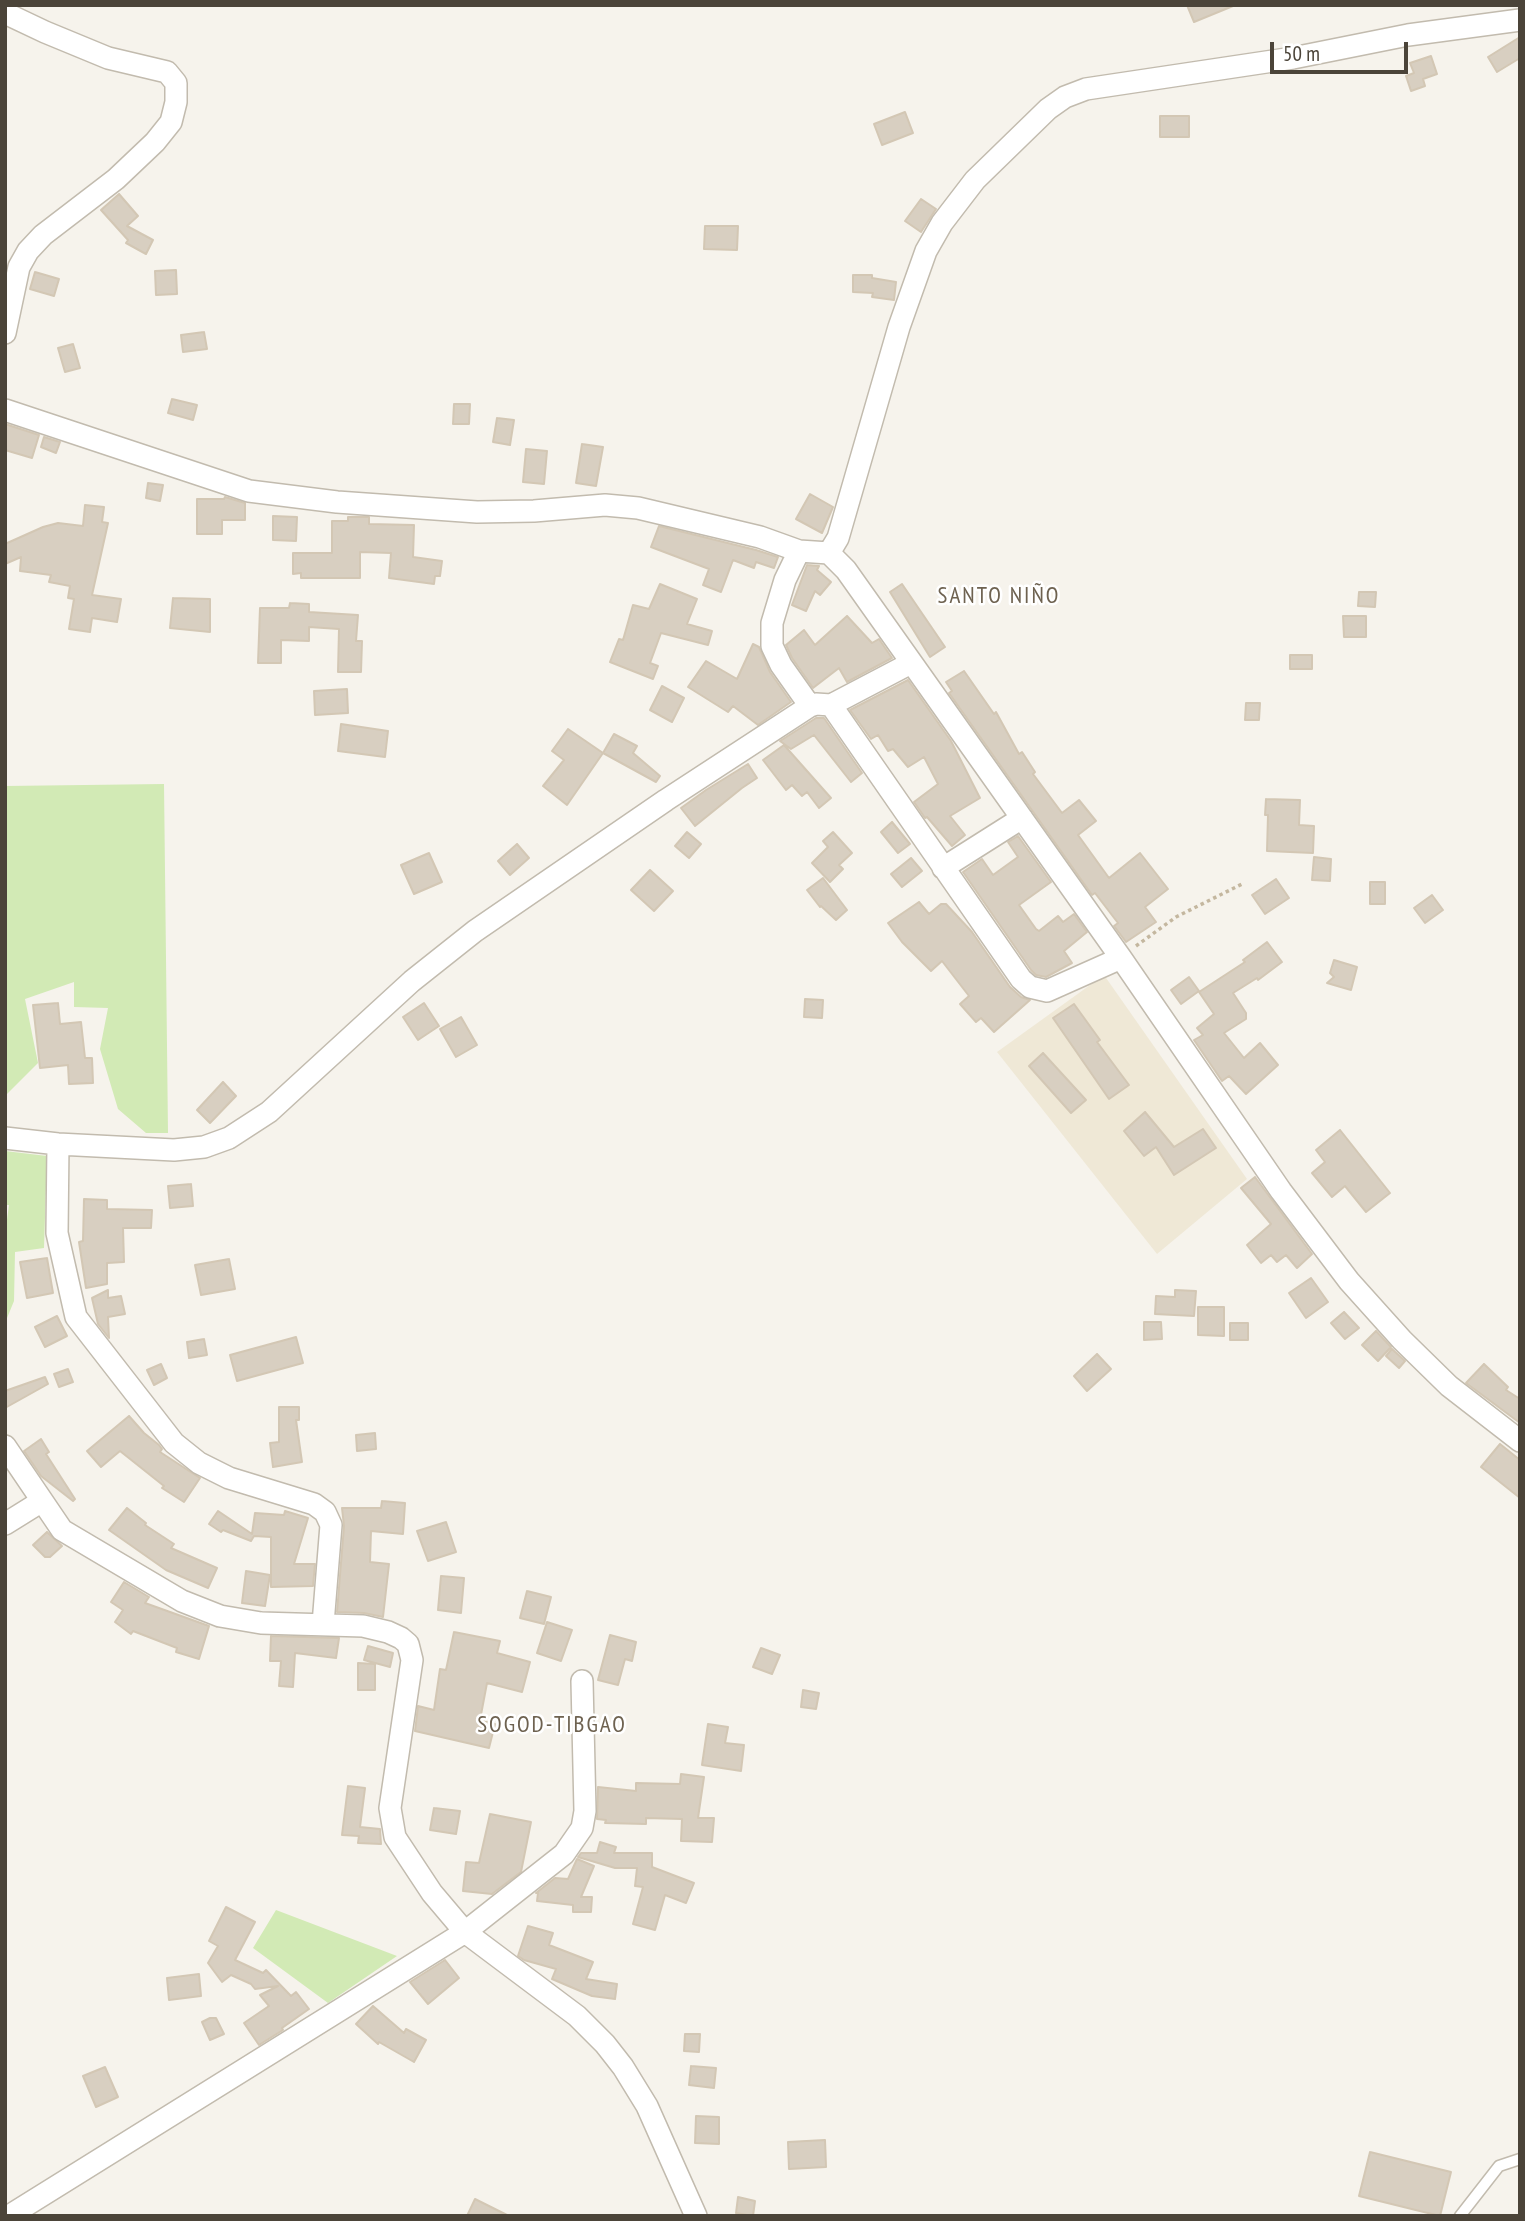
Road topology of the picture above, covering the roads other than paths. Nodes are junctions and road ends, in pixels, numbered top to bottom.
1 (5, 13) edge
2 (1520, 20) edge
3 (5, 333) edge
4 (5, 410) edge
5 (799, 551) junction
6 (829, 554) junction
7 (911, 663) junction
8 (820, 706) junction
9 (1022, 818) junction
10 (943, 868) junction
11 (1121, 958) junction
12 (5, 1138) edge
13 (58, 1144) junction
14 (1520, 1441) edge
15 (5, 1446) edge
16 (42, 1501) junction
17 (5, 1524) edge
18 (323, 1624) junction
19 (582, 1681) dead end
20 (465, 1932) junction
21 (1520, 2159) edge
22 (9, 2216) edge
23 (696, 2216) edge
24 (1460, 2216) edge

1 - 3 street
2 - 6 street
4 - 5 street
5 - 6 street
5 - 8 street
6 - 7 street
7 - 8 street
7 - 9 street
8 - 10 street
8 - 13 street
9 - 10 street
9 - 11 street
10 - 11 street
11 - 14 street
12 - 13 street
13 - 18 street
15 - 16 street
16 - 17 street
16 - 18 street
18 - 20 street
19 - 20 street
20 - 22 street
20 - 23 street
21 - 24 lane

